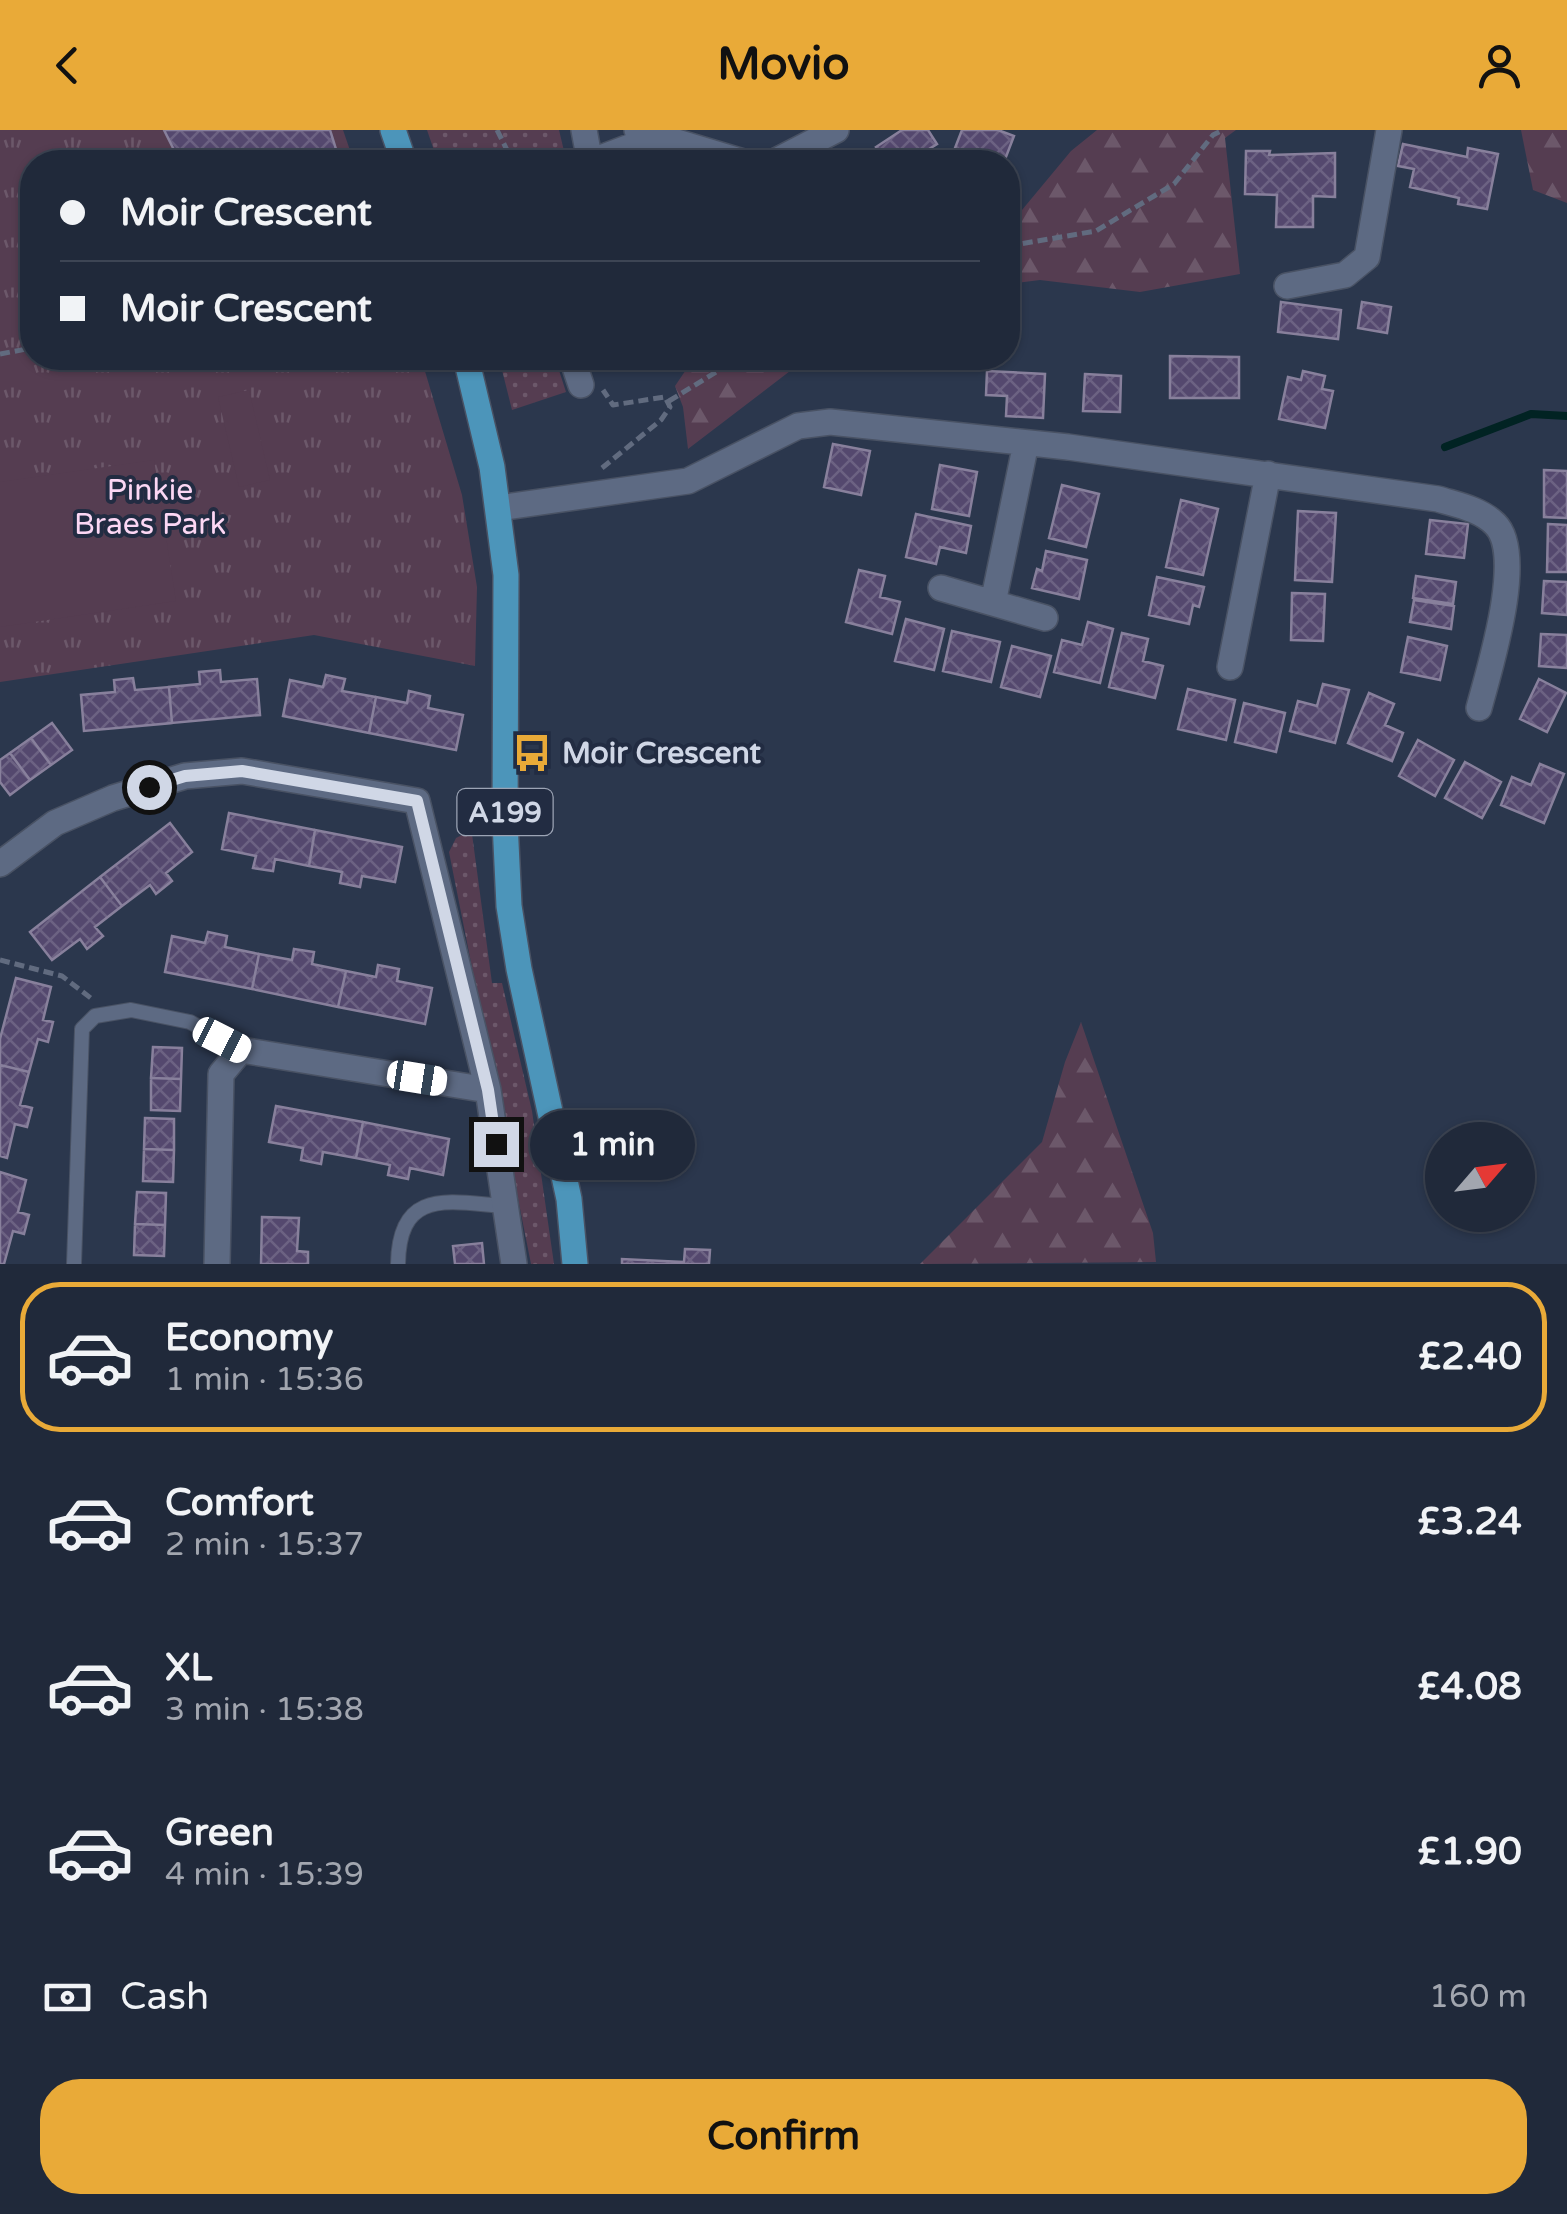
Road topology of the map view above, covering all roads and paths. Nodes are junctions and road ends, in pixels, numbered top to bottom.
1 (836, 130) edge
2 (1224, 130) edge
3 (1389, 130) edge
4 (647, 134) edge
5 (614, 150) edge
6 (702, 150) edge
7 (797, 150) edge
8 (1020, 244) edge
9 (1287, 286) dead end
10 (469, 370) edge
11 (576, 370) edge
12 (719, 370) edge
13 (581, 385) joint
14 (669, 401) junction
15 (1026, 443) junction
16 (1268, 474) junction
17 (594, 492) junction
18 (498, 508) junction
19 (941, 588) dead end
20 (992, 603) junction
21 (1045, 618) dead end
22 (1230, 667) dead end
23 (1480, 708) dead end
24 (1, 861) edge
25 (0, 960) edge
26 (109, 1012) junction
27 (241, 1050) junction
28 (488, 1090) junction
29 (505, 1206) junction
30 (74, 1264) edge
31 (217, 1264) edge
32 (398, 1264) edge
33 (514, 1264) edge
34 (575, 1264) edge

1 - 7 street
2 - 8 path
3 - 9 street
4 - 5 street
4 - 6 street
10 - 18 main road, A199
11 - 13 street
12 - 14 path
13 - 14 path
14 - 17 path
15 - 16 street
15 - 17 street
15 - 20 street
16 - 22 street
16 - 23 street
17 - 18 street
18 - 34 main road, A199
19 - 20 street
20 - 21 street
24 - 28 street
25 - 26 path
26 - 27 lane
26 - 30 lane
27 - 28 street
27 - 31 street
28 - 29 street
29 - 32 lane
29 - 33 street

